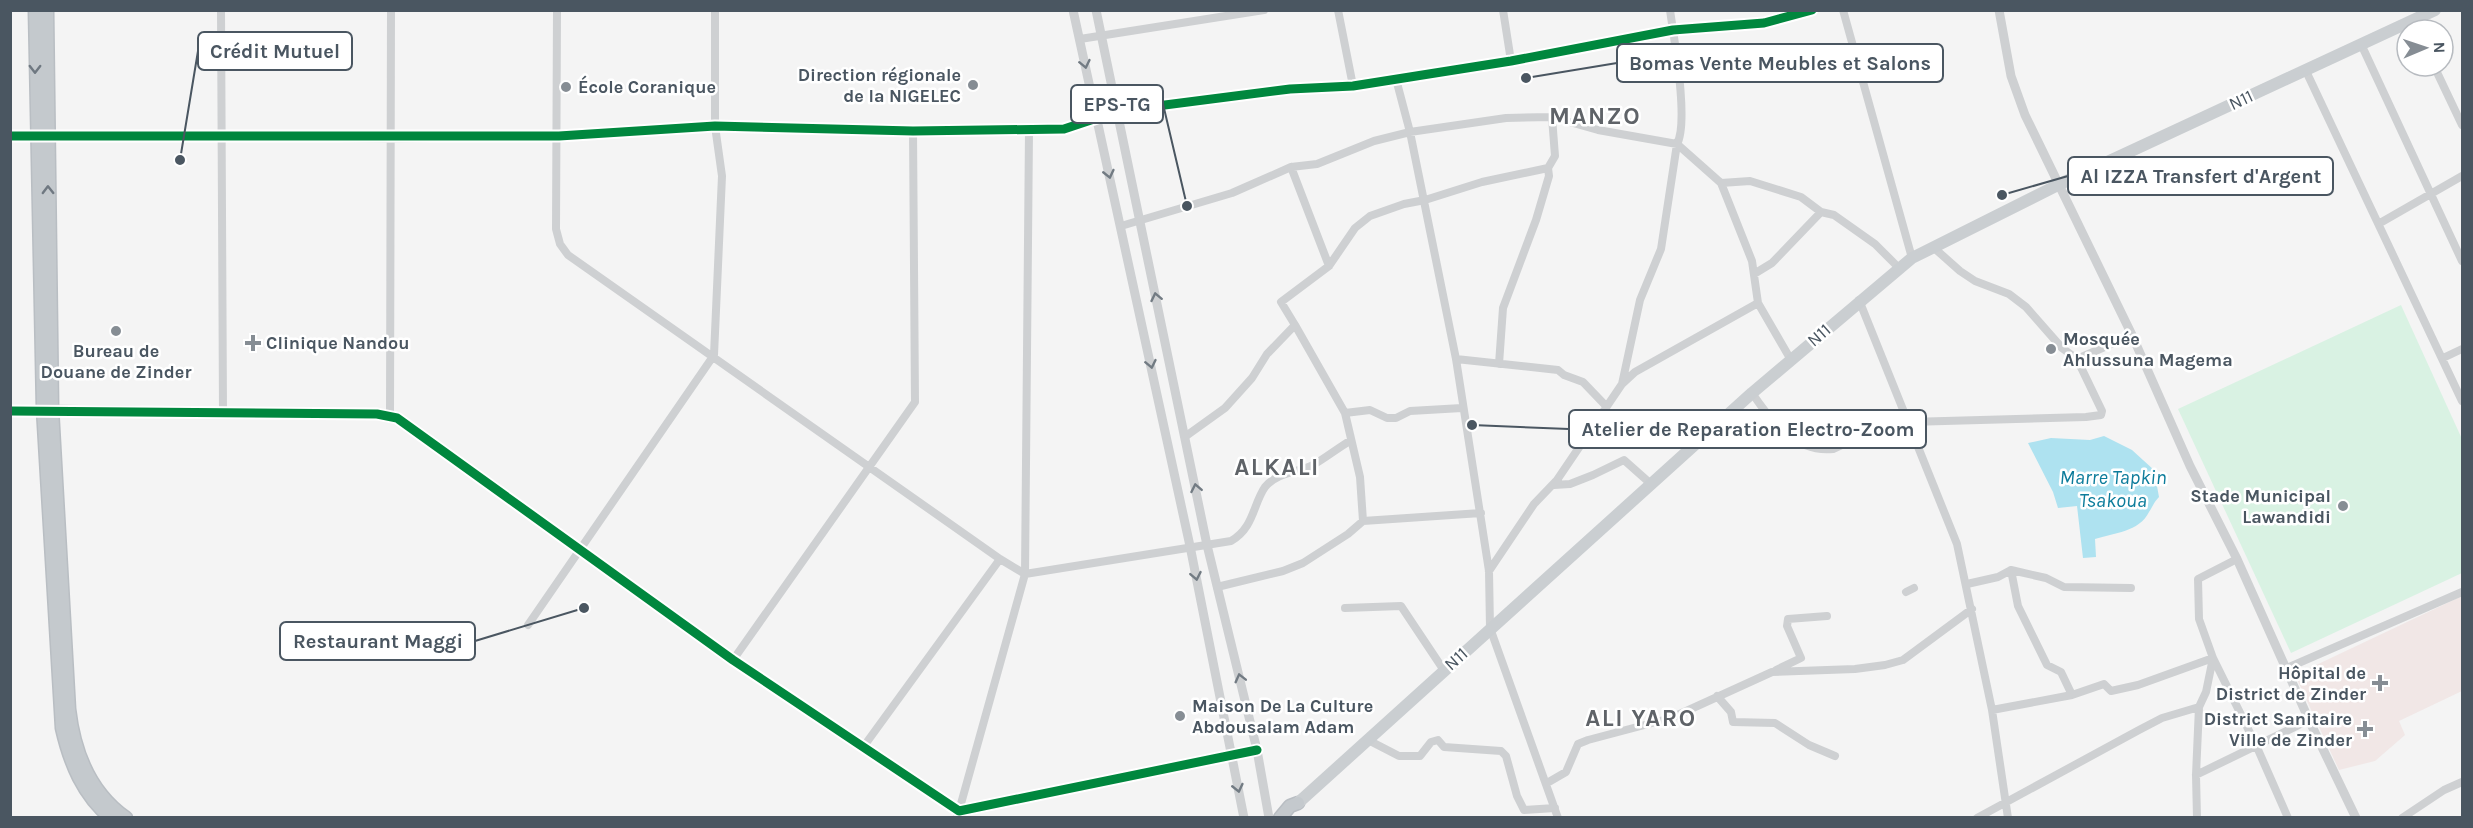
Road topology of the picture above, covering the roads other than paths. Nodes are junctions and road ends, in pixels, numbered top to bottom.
1 (35, 10) edge
2 (47, 10) edge
3 (221, 10) edge
4 (391, 10) edge
5 (557, 10) edge
6 (715, 10) edge
7 (1073, 10) edge
8 (1096, 10) edge
9 (1264, 10) edge
10 (1338, 10) edge
11 (1503, 10) edge
12 (1670, 10) edge
13 (1812, 10) edge
14 (1843, 10) edge
15 (1999, 10) edge
16 (1673, 30) junction
17 (2395, 32) edge
18 (1101, 35) junction
19 (1080, 39) junction
20 (2361, 44) junction
21 (1511, 61) junction
22 (2305, 69) junction
23 (2440, 78) edge
24 (1396, 79) junction
25 (1353, 86) junction
26 (1118, 111) junction
27 (1096, 117) junction
28 (1552, 117) junction
29 (2463, 125) edge
30 (715, 126) junction
31 (913, 131) junction
32 (1029, 131) junction
33 (1410, 132) junction
34 (42, 135) junction
35 (10, 136) edge
36 (559, 136) junction
37 (221, 137) junction
38 (392, 138) junction
39 (1677, 144) junction
40 (1291, 167) junction
41 (1548, 168) junction
42 (2463, 176) edge
43 (1721, 183) junction
44 (2060, 184) junction
45 (2432, 192) junction
46 (1425, 200) junction
47 (1821, 212) junction
48 (1140, 220) junction
49 (2380, 223) junction
50 (1121, 226) junction
51 (1933, 247) junction
52 (1912, 258) junction
53 (2463, 261) edge
54 (1329, 266) junction
55 (1899, 268) junction
56 (1754, 274) junction
57 (1859, 300) junction
58 (1758, 303) junction
59 (1295, 325) junction
60 (2132, 335) junction
61 (2463, 349) edge
62 (714, 355) junction
63 (2443, 357) junction
64 (1455, 359) junction
65 (2077, 359) junction
66 (1791, 360) junction
67 (1499, 364) junction
68 (1622, 384) junction
69 (1752, 393) junction
70 (2463, 400) edge
71 (1606, 406) junction
72 (1462, 408) junction
73 (47, 409) junction
74 (10, 411) edge
75 (223, 412) junction
76 (1345, 414) junction
77 (390, 416) junction
78 (1908, 418) junction
79 (1186, 436) junction
80 (1350, 441) junction
81 (870, 467) junction
82 (1651, 484) junction
83 (1550, 486) junction
84 (1481, 513) junction
85 (1363, 521) junction
86 (1207, 545) junction
87 (1190, 546) junction
88 (581, 550) junction
89 (1000, 559) junction
90 (2237, 559) junction
91 (2011, 570) junction
92 (1489, 571) junction
93 (1025, 574) junction
94 (1967, 584) junction
95 (1217, 587) junction
96 (1914, 588) dead end
97 (2131, 588) dead end
98 (1906, 592) dead end
99 (2463, 592) edge
100 (1344, 608) dead end
101 (1972, 609) junction
102 (1827, 616) dead end
103 (528, 625) dead end
104 (1490, 628) junction
105 (2212, 658) junction
106 (733, 660) junction
107 (2287, 668) junction
108 (1443, 669) junction
109 (1772, 672) junction
110 (2073, 695) junction
111 (1717, 696) junction
112 (2199, 707) junction
113 (1992, 710) junction
114 (2309, 720) junction
115 (1368, 740) junction
116 (2256, 745) junction
117 (864, 746) junction
118 (1257, 750) junction
119 (1230, 754) junction
120 (1835, 756) dead end
121 (2196, 775) junction
122 (2463, 782) edge
123 (1548, 783) junction
124 (2006, 800) junction
125 (1298, 803) junction
126 (1555, 808) junction
127 (958, 814) edge
128 (111, 818) edge
129 (126, 818) edge
130 (1244, 818) edge
131 (1269, 818) edge
132 (1280, 818) edge
133 (1291, 818) edge
134 (1558, 818) edge
135 (1977, 818) edge
136 (2008, 818) edge
137 (2197, 818) edge
138 (2288, 818) edge
139 (2356, 818) edge
140 (2403, 818) edge

1 -> 34 highway
2 - 34 highway
3 - 37 street
4 - 38 street
5 - 36 street
6 - 30 street
7 - 19 street
8 - 18 street
9 - 18 street
10 - 25 street
11 - 21 street
12 - 16 street
13 - 16 street
14 - 52 street
15 - 44 street
16 - 21 street
16 - 39 street
17 - 20 main road, N11
18 - 19 street
18 - 26 street
19 -> 27 street
20 - 22 main road, N11
20 - 45 street
21 - 24 street
22 - 44 main road, N11
22 - 49 street
23 - 29 street
24 - 25 street
24 - 33 street
25 - 26 street
26 - 27 street
26 - 48 street
27 - 32 street
27 -> 50 street
28 - 33 street
28 - 39 street
28 - 41 street
30 - 31 street
30 - 36 street
30 - 62 street
31 - 32 street
31 - 81 street
32 - 93 street
33 - 40 street
33 - 46 street
34 - 35 street
34 - 37 street
34 - 73 highway
36 - 38 street
36 - 62 street
37 - 38 street
37 - 75 street
38 - 77 street
39 - 43 street
39 - 68 street
40 - 48 street
40 - 54 street
41 - 46 street
41 - 67 street
42 - 45 street
43 - 47 street
43 - 56 street
44 - 51 main road, N11
44 - 60 street
45 - 49 street
45 - 53 street
46 - 54 street
46 - 64 street
47 - 55 street
47 - 56 street
48 - 50 street
79 -> 48 street
49 - 63 street
50 -> 87 street
51 - 52 main road, N11
51 - 65 street
52 - 55 main road, N11
54 - 59 street
55 - 57 main road, N11
56 - 58 street
57 - 66 main road, N11
57 - 78 street
58 - 66 street
58 - 68 street
59 - 76 street
59 - 79 street
60 - 65 street
60 - 90 street
61 - 63 street
62 - 81 street
62 - 88 street
63 - 70 street
64 - 67 street
64 - 72 street
65 - 78 street
66 - 69 main road, N11
67 - 71 street
68 - 71 street
69 - 78 street
69 - 82 main road, N11
71 - 83 street
72 - 76 street
72 - 84 street
73 - 74 street
73 - 75 street
73 - 128 highway
73 - 129 highway
75 - 77 street
76 - 80 street
77 - 88 street
78 - 94 street
86 -> 79 street
80 - 85 street
80 - 86 street
81 - 89 street
81 - 106 street
82 - 83 street
82 - 104 main road, N11
83 - 92 street
84 - 85 street
84 - 92 street
85 - 95 street
86 - 87 street
86 - 95 street
87 - 93 street
87 -> 119 street
88 - 103 street
88 - 106 street
89 - 93 street
89 - 117 street
90 - 105 street
90 - 107 street
91 - 94 street
91 - 97 street
91 - 110 street
92 - 104 street
93 - 127 street
94 - 101 street
118 -> 95 street
96 - 98 street
99 - 107 street
100 - 108 street
101 - 109 street
101 - 113 street
102 - 109 street
104 - 108 main road, N11
104 - 123 street
105 - 110 street
105 - 112 street
105 - 116 street
106 - 117 street
107 - 114 street
108 - 115 main road, N11
109 - 111 street
110 - 113 street
111 - 120 street
111 - 123 street
112 - 121 street
112 - 124 street
113 - 124 street
114 - 116 street
114 - 139 street
115 - 125 main road, N11
115 - 126 street
116 - 121 street
116 - 138 street
117 - 127 street
118 - 119 street
118 - 131 street
119 - 127 street
119 -> 130 street
121 - 137 street
122 - 140 street
123 - 126 street
124 - 135 street
124 - 136 street
125 - 132 highway
125 - 133 highway
126 - 134 street

